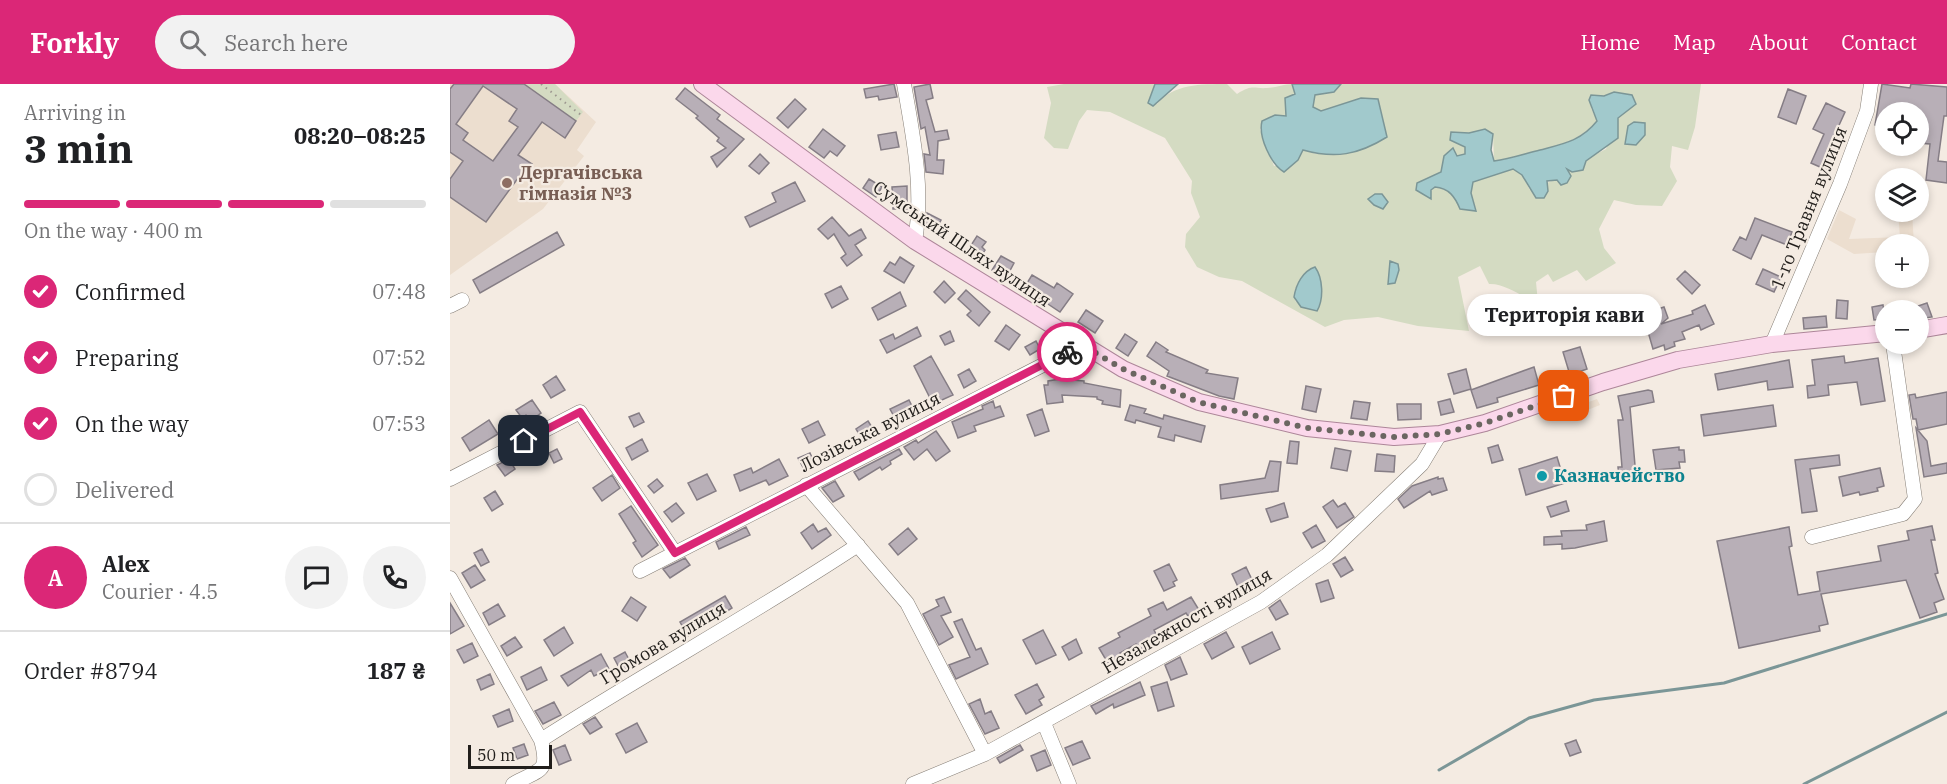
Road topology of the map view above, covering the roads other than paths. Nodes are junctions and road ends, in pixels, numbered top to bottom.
1 (702, 84) edge
2 (904, 84) edge
3 (1871, 84) edge
4 (915, 241) junction
5 (1947, 325) edge
6 (1929, 328) edge
7 (1875, 334) edge
8 (1772, 344) junction
9 (1082, 345) junction
10 (1894, 354) edge
11 (1440, 434) junction
12 (450, 479) edge
13 (806, 485) junction
14 (1812, 537) dead end
15 (858, 545) junction
16 (675, 553) junction
17 (639, 572) dead end
18 (450, 578) edge
19 (1044, 723) junction
20 (541, 740) junction
21 (985, 754) junction
22 (513, 784) edge
23 (913, 784) edge
24 (1069, 784) edge

1 - 4 main road, Сумський Шлях вулиця
2 - 4 street
3 - 8 street, 1-го Травня вулиця
4 - 9 main road, Сумський Шлях вулиця
5 - 6 main road
7 - 8 main road, Сумський Шлях вулиця
8 - 11 main road, Сумський Шлях вулиця
9 - 11 main road, Сумський Шлях вулиця
9 - 13 street, Лозівська вулиця
10 - 14 street
11 - 19 street, Незалежності вулиця
12 - 16 street
13 - 15 street
13 - 16 street, Лозівська вулиця
15 - 20 street, Громова вулиця
15 - 21 street
16 - 17 street, Лозівська вулиця
18 - 20 street
19 - 21 street, Незалежності вулиця
19 - 24 street
20 - 22 street
21 - 23 street, Незалежності вулиця

